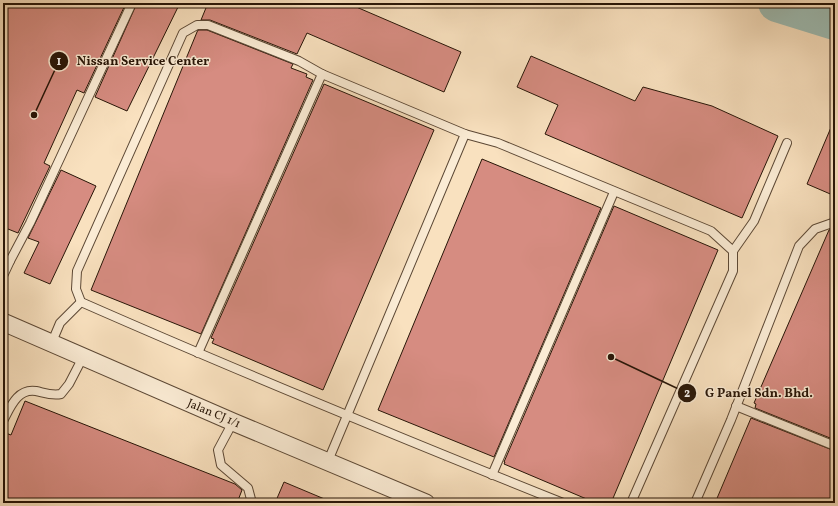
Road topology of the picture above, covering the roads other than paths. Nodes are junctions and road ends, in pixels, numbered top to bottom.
1 (132, 3) edge
2 (322, 74) junction
3 (465, 134) junction
4 (787, 143) dead end
5 (614, 192) junction
6 (835, 222) edge
7 (733, 251) junction
8 (7, 259) edge
9 (3, 276) edge
10 (81, 302) junction
11 (3, 322) edge
12 (52, 342) junction
13 (198, 353) junction
14 (83, 357) junction
15 (736, 406) junction
16 (347, 416) junction
17 (3, 421) edge
18 (233, 422) junction
19 (835, 446) edge
20 (328, 461) junction
21 (492, 475) junction
22 (252, 503) edge
23 (426, 503) edge
24 (563, 503) edge
25 (631, 503) edge
26 (695, 503) edge

1 - 8 lane
2 - 3 lane
2 - 10 lane
2 - 13 lane
3 - 5 lane
3 - 16 lane
4 - 7 lane
5 - 7 lane
5 - 21 lane
6 - 15 lane
7 - 25 lane
8 - 9 lane
10 - 12 lane
10 - 13 lane
11 - 12 street, Jalan CJ 1/1
12 - 14 street, Jalan CJ 1/1
13 - 16 lane
14 - 17 lane
14 - 18 street, Jalan CJ 1/1
15 - 19 lane
15 - 26 lane
16 - 20 lane
16 - 21 lane
18 - 20 street, Jalan CJ 1/1
18 - 22 lane
20 - 23 street, Jalan CJ 1/1
21 - 24 lane

